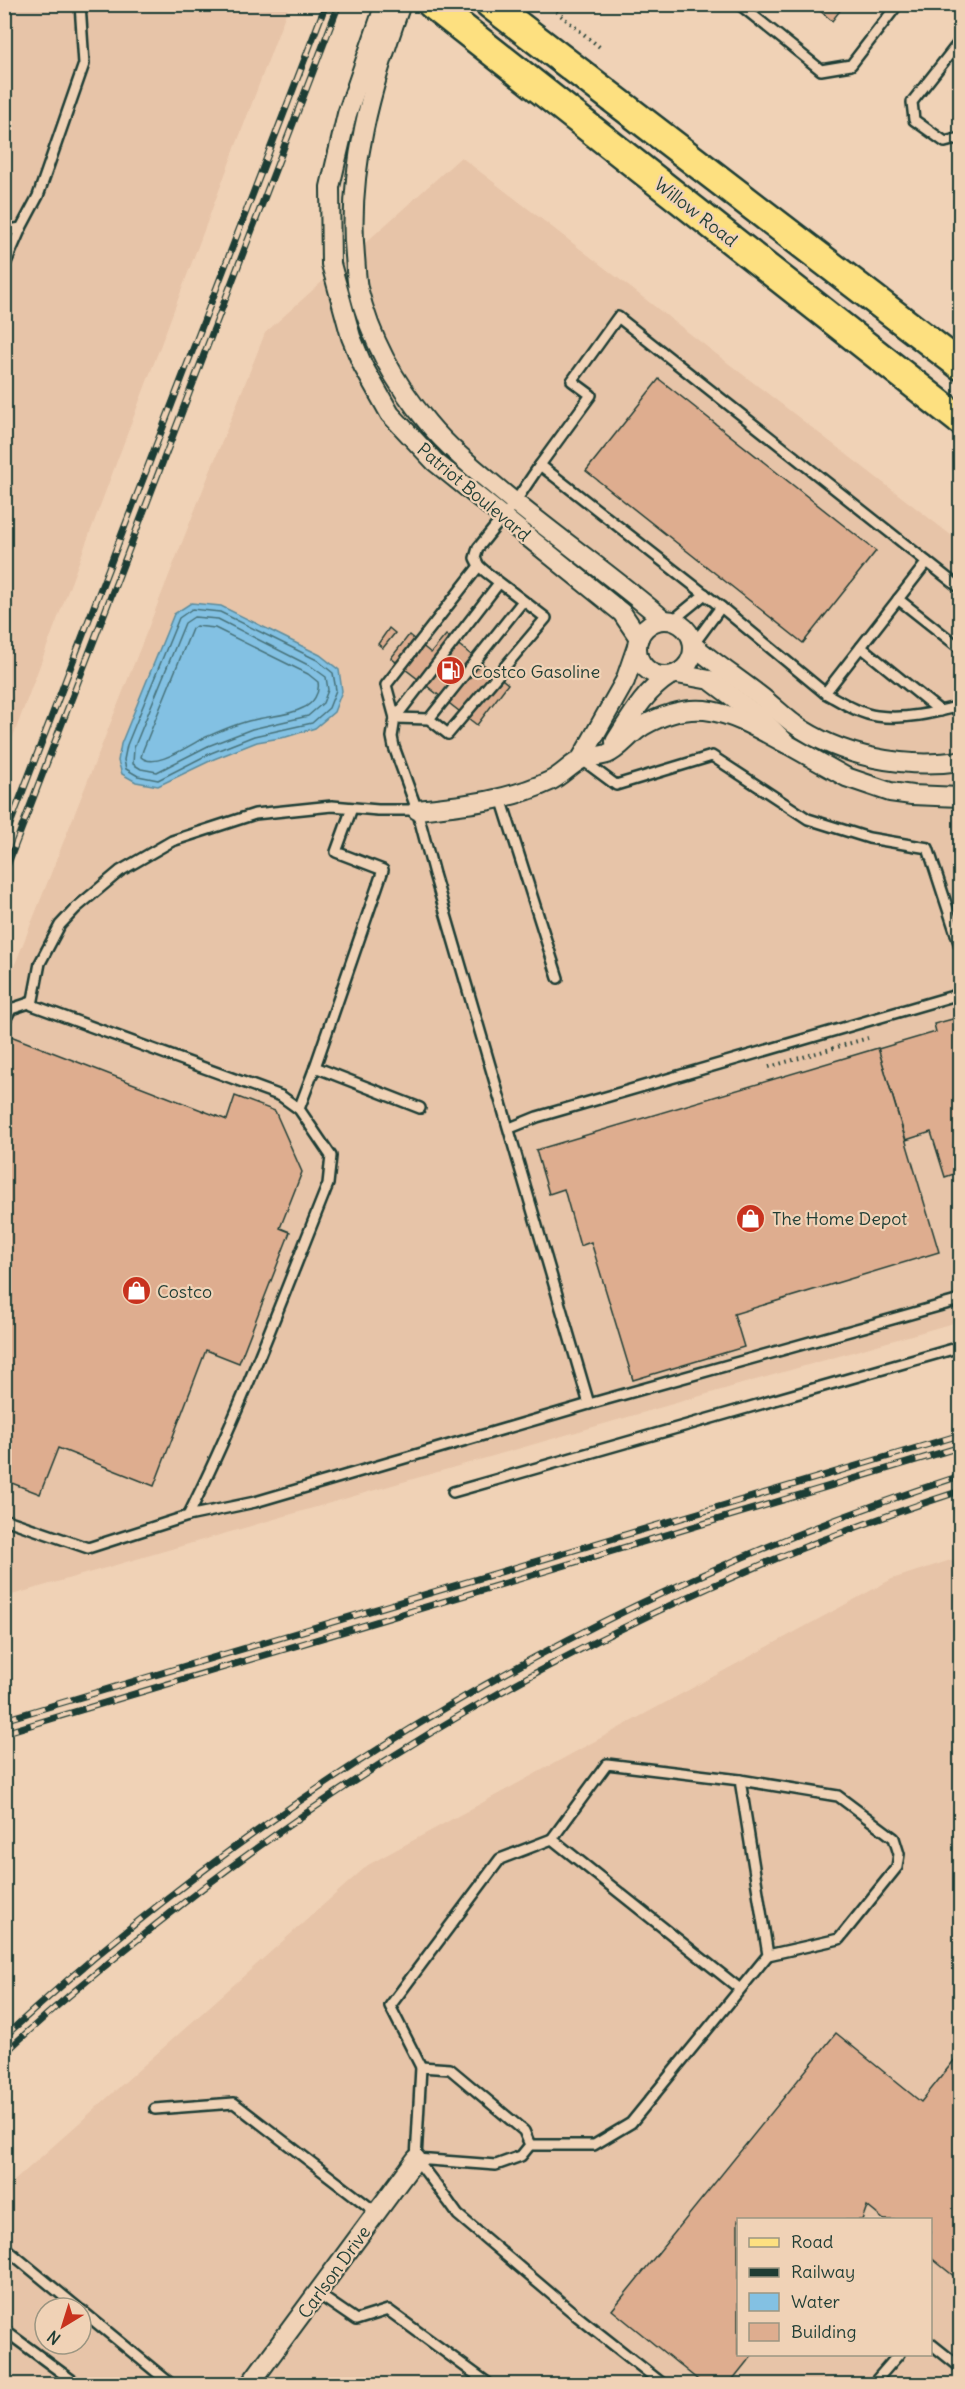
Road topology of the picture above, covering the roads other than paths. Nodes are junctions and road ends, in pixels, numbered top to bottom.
1 (80, 4) edge
2 (385, 4) edge
3 (402, 4) edge
4 (432, 4) edge
5 (490, 4) edge
6 (739, 4) edge
7 (898, 4) edge
8 (960, 41) edge
9 (960, 138) edge
10 (21, 228) junction
11 (4, 231) edge
12 (4, 267) edge
13 (960, 365) edge
14 (957, 421) edge
15 (540, 465) junction
16 (515, 502) junction
17 (503, 517) junction
18 (927, 562) junction
19 (479, 566) junction
20 (499, 583) junction
21 (960, 588) edge
22 (705, 594) junction
23 (898, 599) junction
24 (523, 601) junction
25 (721, 607) junction
26 (668, 621) junction
27 (638, 642) junction
28 (693, 645) junction
29 (861, 647) junction
30 (960, 648) edge
31 (673, 675) junction
32 (825, 693) junction
33 (960, 707) edge
34 (940, 711) junction
35 (394, 718) junction
36 (429, 719) junction
37 (787, 744) junction
38 (608, 754) junction
39 (581, 759) junction
40 (960, 761) edge
41 (960, 797) edge
42 (501, 798) junction
43 (352, 808) junction
44 (417, 810) junction
45 (960, 946) edge
46 (558, 978) dead end
47 (960, 994) edge
48 (32, 1002) junction
49 (4, 1023) edge
50 (315, 1068) junction
51 (299, 1108) junction
52 (420, 1108) dead end
53 (510, 1128) junction
54 (960, 1300) edge
55 (960, 1347) edge
56 (589, 1404) junction
57 (453, 1492) dead end
58 (188, 1516) junction
59 (4, 1519) edge
60 (740, 1780) junction
61 (552, 1839) junction
62 (768, 1955) junction
63 (740, 1989) junction
64 (422, 2067) junction
65 (155, 2109) dead end
66 (530, 2145) junction
67 (416, 2158) junction
68 (377, 2213) junction
69 (4, 2247) edge
70 (318, 2294) junction
71 (64, 2296) edge
72 (93, 2320) edge
73 (4, 2330) edge
74 (932, 2345) edge
75 (898, 2356) edge
76 (960, 2367) edge
77 (77, 2385) edge
78 (171, 2385) edge
79 (250, 2385) edge
80 (489, 2385) edge
81 (663, 2385) edge
82 (873, 2385) edge

1 - 10 lane
2 - 17 street, Patriot Boulevard
3 - 16 street, Patriot Boulevard
4 - 14 main road, Willow Road
5 - 13 main road
6 - 7 lane
8 - 9 lane
10 - 11 lane
10 - 12 lane
15 - 16 lane
15 - 18 lane
15 - 22 lane
16 - 17 lane
16 - 26 street, Patriot Boulevard
17 - 19 lane
17 - 27 street, Patriot Boulevard
18 - 21 lane
18 - 23 lane
19 - 20 lane
19 - 35 lane
20 - 24 lane
20 - 35 lane
22 - 25 lane
22 - 26 lane
23 - 29 lane
23 - 30 lane
24 - 36 lane
24 - 36 lane
25 - 28 lane
25 - 32 lane
26 - 27 street
26 - 28 street, Patriot Boulevard
27 - 31 street, Patriot Boulevard
27 - 39 street
28 - 31 street
28 - 40 street, Patriot Boulevard
29 - 32 lane
29 - 34 lane
31 - 37 street, Patriot Boulevard
31 - 38 street
32 - 34 lane
33 - 34 lane
35 - 36 lane
35 - 44 lane
37 - 38 street
37 - 41 street, Patriot Boulevard
38 - 39 street
39 - 42 street
39 - 45 lane
42 - 44 street
42 - 46 lane
43 - 44 lane
43 - 48 lane
43 - 50 lane
44 - 53 lane
47 - 53 lane
48 - 49 lane
48 - 51 lane
50 - 51 lane
50 - 52 lane
51 - 58 lane
53 - 56 lane
54 - 56 lane
55 - 57 lane
56 - 58 lane
58 - 59 lane
60 - 61 lane
60 - 62 lane
60 - 62 lane
61 - 63 lane
61 - 64 lane
62 - 63 lane
63 - 66 lane
64 - 66 lane
64 - 67 lane
65 - 68 lane
66 - 67 lane
67 - 68 street, Carlson Drive
67 - 81 lane
68 - 70 street, Carlson Drive
69 - 71 lane
70 - 79 street, Carlson Drive
70 - 80 lane
72 - 78 lane
73 - 77 lane
74 - 76 lane
75 - 82 lane

